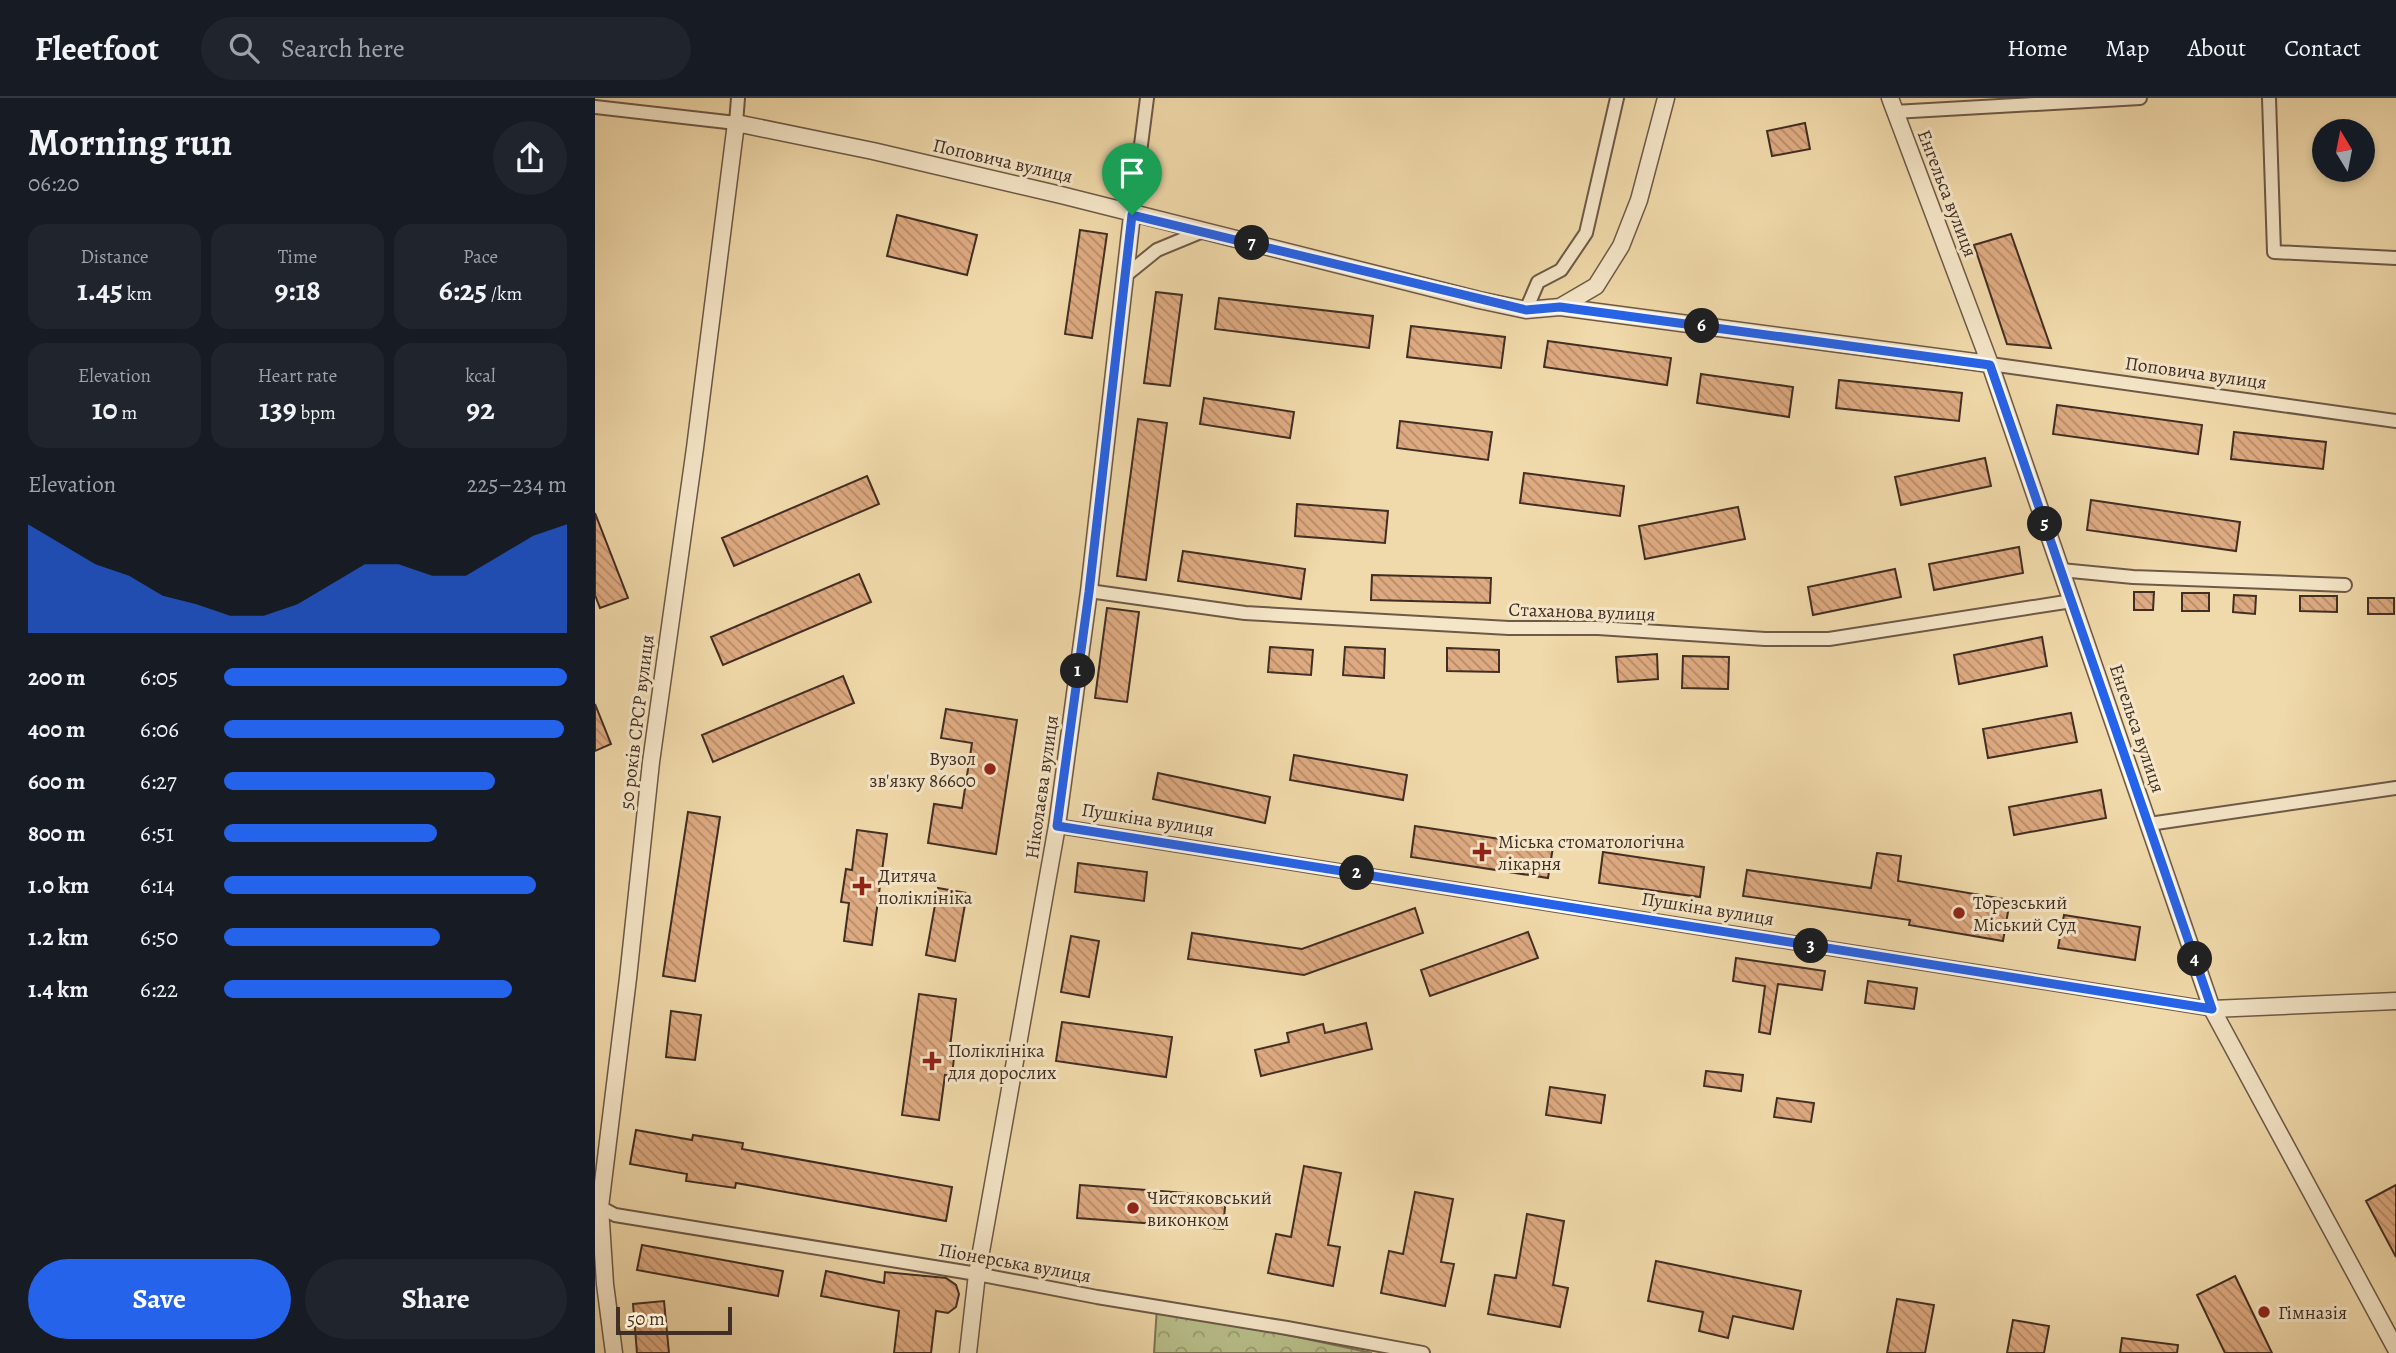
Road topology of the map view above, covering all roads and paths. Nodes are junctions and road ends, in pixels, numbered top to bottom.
1 (738, 98) edge
2 (1147, 98) edge
3 (1617, 98) edge
4 (1666, 98) edge
5 (2140, 98) edge
6 (2269, 98) edge
7 (1892, 105) edge
8 (595, 107) edge
9 (736, 123) junction
10 (1132, 215) junction
11 (1203, 231) junction
12 (2396, 258) edge
13 (1126, 275) junction
14 (1560, 307) junction
15 (1526, 310) junction
16 (1990, 365) junction
17 (2396, 421) edge
18 (2061, 570) junction
19 (2344, 585) dead end
20 (1089, 592) junction
21 (2072, 601) junction
22 (2396, 788) edge
23 (2149, 824) junction
24 (1057, 826) junction
25 (2396, 1001) edge
26 (2212, 1009) junction
27 (600, 1208) junction
28 (977, 1274) junction
29 (2396, 1349) edge
30 (614, 1353) edge
31 (968, 1353) edge
32 (1423, 1353) edge

1 - 9 street, 50 років СРСР вулиця
2 - 10 street, Ніколаєва вулиця
3 - 15 street
4 - 14 street
5 - 7 street
6 - 12 street
7 - 16 street, Енгельса вулиця
8 - 9 street, Поповича вулиця
9 - 10 street, Поповича вулиця
9 - 27 street, 50 років СРСР вулиця
10 - 11 street, Поповича вулиця
10 - 13 street, Ніколаєва вулиця
11 - 13 street
11 - 15 street, Поповича вулиця
13 - 20 street, Ніколаєва вулиця
14 - 15 street, Поповича вулиця
14 - 16 street
16 - 17 street, Поповича вулиця
16 - 18 street, Енгельса вулиця
18 - 19 street
18 - 21 street, Енгельса вулиця
20 - 21 street, Стаханова вулиця
20 - 24 street, Ніколаєва вулиця
21 - 23 street, Енгельса вулиця
22 - 23 street
23 - 26 street, Енгельса вулиця
24 - 26 street, Пушкіна вулиця
24 - 28 street, Ніколаєва вулиця
25 - 26 street, Пушкіна вулиця
26 - 29 street, Енгельса вулиця
27 - 28 street, Піонерська вулиця
27 - 30 street, 50 років СРСР вулиця
28 - 31 street, Ніколаєва вулиця
28 - 32 street, Піонерська вулиця

